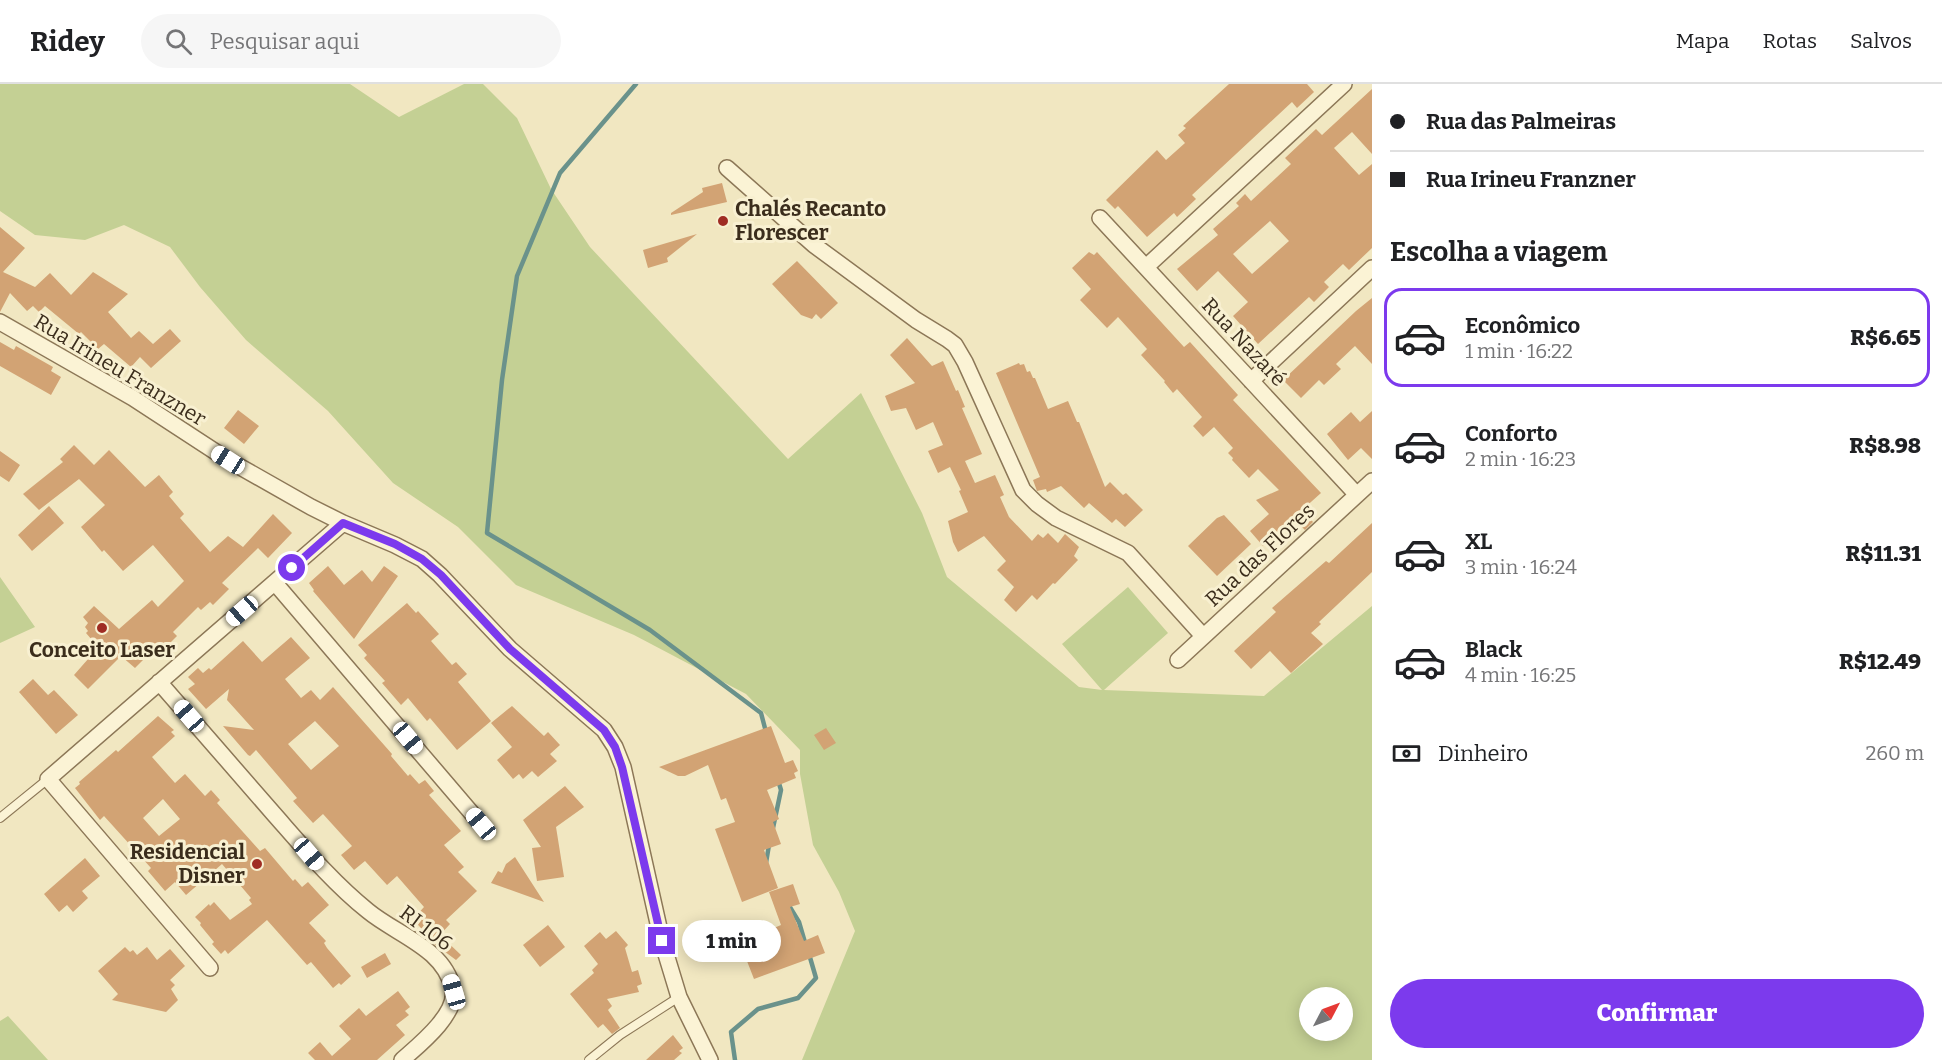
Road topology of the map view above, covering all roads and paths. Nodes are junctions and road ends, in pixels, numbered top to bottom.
1 (1344, 84) edge
2 (726, 168) dead end
3 (1100, 218) dead end
4 (1146, 267) junction
5 (1372, 268) edge
6 (0, 322) edge
7 (1251, 381) junction
8 (1372, 481) edge
9 (1357, 495) junction
10 (343, 523) junction
11 (275, 583) junction
12 (1203, 636) junction
13 (1178, 660) dead end
14 (159, 682) junction
15 (48, 779) junction
16 (0, 818) edge
17 (481, 824) dead end
18 (210, 968) dead end
19 (679, 997) junction
20 (402, 1060) edge
21 (589, 1060) edge
22 (710, 1060) edge

1 - 4 street
2 - 12 street
3 - 4 street, Rua Nazaré
4 - 7 street, Rua Nazaré
5 - 7 street
6 - 10 street, Rua Irineu Franzner
7 - 9 street, Rua Nazaré
8 - 9 street, Rua das Flores
9 - 12 street, Rua das Flores
10 - 11 street
10 - 19 street, Rua Irineu Franzner
11 - 14 street
11 - 17 street
12 - 13 street, Rua das Flores
14 - 15 street
14 - 20 street, RI 106
15 - 16 lane
15 - 18 street
19 - 21 lane
19 - 22 street, Rua Irineu Franzner

